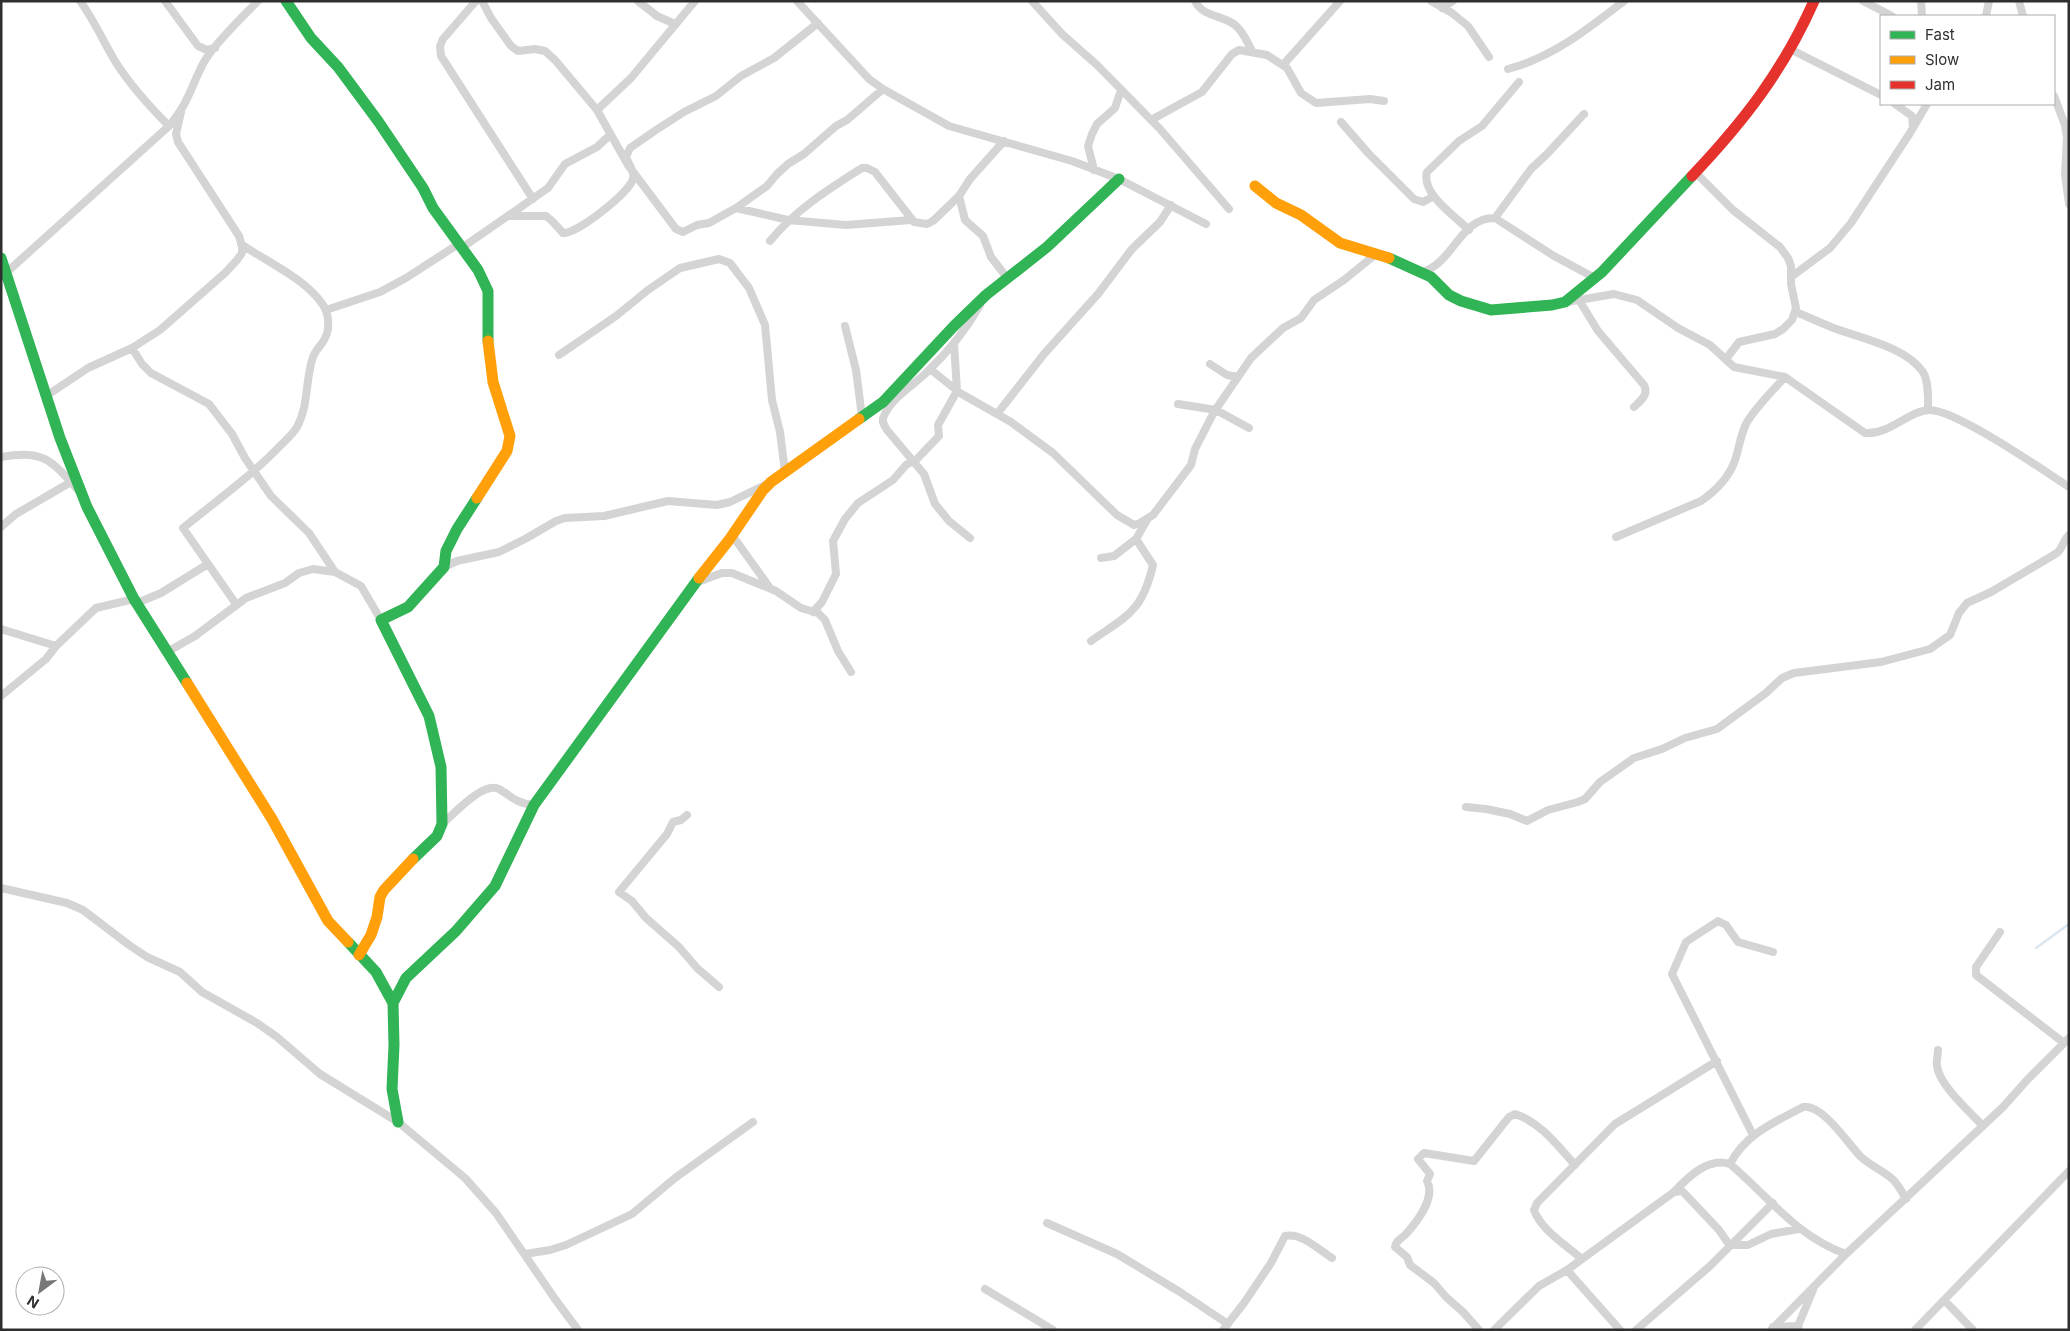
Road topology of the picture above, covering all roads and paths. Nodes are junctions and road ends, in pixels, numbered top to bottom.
1 (80, 1) edge
2 (165, 1) edge
3 (258, 1) edge
4 (286, 1) edge
5 (476, 1) edge
6 (482, 1) edge
7 (638, 1) edge
8 (695, 1) edge
9 (797, 1) edge
10 (1032, 1) edge
11 (1195, 1) edge
12 (1340, 1) edge
13 (1431, 1) edge
14 (1453, 1) edge
15 (1624, 1) edge
16 (1814, 1) edge
17 (1862, 1) edge
18 (1921, 1) edge
19 (1989, 1) edge
20 (2019, 1) edge
21 (1442, 8) junction
22 (1890, 15) edge
23 (1922, 15) edge
24 (1986, 15) edge
25 (2023, 15) edge
26 (818, 23) junction
27 (675, 24) junction
28 (215, 48) junction
29 (1790, 49) junction
30 (1252, 51) junction
31 (1489, 57) dead end
32 (1283, 65) junction
33 (1508, 69) dead end
34 (1519, 82) dead end
35 (883, 89) junction
36 (1121, 90) junction
37 (1880, 94) edge
38 (2055, 99) edge
39 (1384, 101) dead end
40 (1896, 105) edge
41 (1926, 105) edge
42 (2069, 106) edge
43 (2058, 107) junction
44 (597, 110) junction
45 (181, 112) junction
46 (1584, 114) dead end
47 (1151, 120) junction
48 (1341, 122) dead end
49 (170, 126) junction
50 (1913, 128) junction
51 (610, 135) junction
52 (1004, 141) junction
53 (2068, 152) edge
54 (628, 165) junction
55 (1094, 170) junction
56 (1696, 172) junction
57 (1119, 180) junction
58 (1255, 186) dead end
59 (959, 196) junction
60 (1434, 196) junction
61 (533, 199) junction
62 (2069, 204) edge
63 (1171, 205) junction
64 (736, 208) junction
65 (1229, 209) dead end
66 (508, 216) junction
67 (1496, 218) junction
68 (788, 220) junction
69 (911, 220) junction
70 (1206, 224) dead end
71 (1469, 230) junction
72 (770, 241) dead end
73 (241, 244) junction
74 (462, 245) junction
75 (1376, 254) junction
76 (1, 258) edge
77 (7, 272) junction
78 (1422, 272) junction
79 (1791, 277) junction
80 (1595, 278) junction
81 (1008, 279) junction
82 (986, 295) junction
83 (1579, 300) junction
84 (1565, 302) junction
85 (326, 310) junction
86 (1796, 312) junction
87 (845, 326) dead end
88 (954, 343) junction
89 (132, 348) junction
90 (559, 355) dead end
91 (1726, 359) junction
92 (1210, 364) dead end
93 (930, 369) junction
94 (1238, 376) junction
95 (1784, 377) junction
96 (957, 391) junction
97 (46, 396) junction
98 (1178, 404) dead end
99 (1634, 406) dead end
100 (1216, 410) junction
101 (1928, 410) junction
102 (997, 414) junction
103 (862, 417) junction
104 (1249, 428) dead end
105 (1, 457) edge
106 (913, 461) junction
107 (254, 471) junction
108 (785, 472) junction
109 (71, 482) junction
110 (771, 482) junction
111 (2069, 487) edge
112 (83, 496) junction
113 (1148, 519) junction
114 (1, 527) edge
115 (732, 535) junction
116 (2069, 535) edge
117 (1616, 537) dead end
118 (970, 538) dead end
119 (1136, 540) junction
120 (1102, 558) dead end
121 (208, 564) junction
122 (444, 567) junction
123 (335, 572) junction
124 (694, 583) junction
125 (770, 588) junction
126 (135, 601) junction
127 (236, 604) junction
128 (813, 612) junction
129 (381, 620) junction
130 (1, 629) edge
131 (1091, 641) dead end
132 (56, 646) junction
133 (167, 652) junction
134 (852, 672) dead end
135 (1, 696) edge
136 (534, 805) junction
137 (1466, 807) dead end
138 (687, 815) dead end
139 (442, 824) junction
140 (1, 888) edge
141 (2000, 932) dead end
142 (1773, 952) dead end
143 (359, 954) junction
144 (719, 987) dead end
145 (393, 1003) junction
146 (2066, 1040) edge
147 (1938, 1050) dead end
148 (1718, 1061) junction
149 (398, 1122) junction
150 (753, 1122) dead end
151 (1983, 1126) junction
152 (1754, 1135) junction
153 (1730, 1164) junction
154 (1575, 1165) junction
155 (2069, 1171) edge
156 (1674, 1192) junction
157 (1906, 1199) junction
158 (1773, 1203) junction
159 (1047, 1223) dead end
160 (1799, 1229) junction
161 (1731, 1245) junction
162 (525, 1254) junction
163 (1846, 1254) junction
164 (1332, 1258) dead end
165 (1582, 1259) junction
166 (1566, 1270) junction
167 (1815, 1286) junction
168 (984, 1289) dead end
169 (1945, 1301) junction
170 (1225, 1327) edge
171 (1772, 1328) edge
172 (1799, 1328) edge
173 (578, 1330) edge
174 (1053, 1330) edge
175 (1479, 1330) edge
176 (1494, 1330) edge
177 (1620, 1330) edge
178 (1636, 1330) edge
179 (1915, 1330) edge
180 (1973, 1330) edge

1 - 49 street
2 - 28 street
3 - 28 street
4 - 74 street
5 - 61 street
6 - 44 street
7 - 27 street
8 - 27 street
9 - 26 street
10 - 36 street
11 - 30 street
12 - 32 street
13 - 21 street
14 - 21 street
15 - 33 street
16 - 29 street
17 - 22 street
18 - 23 street
19 - 24 street
20 - 25 street
21 - 31 street
26 - 35 street
26 - 54 street
27 - 44 street
28 - 45 street
29 - 37 street
29 - 56 street
30 - 32 street
30 - 47 street
32 - 39 street
34 - 60 street
35 - 52 street
35 - 64 street
36 - 47 street
36 - 55 street
38 - 43 street
40 - 50 street
41 - 50 street
42 - 43 street
43 - 53 street
44 - 51 street
45 - 49 street
45 - 73 street
46 - 67 street
47 - 65 street
48 - 60 street
49 - 77 street
50 - 79 street
51 - 54 street
51 - 61 street
52 - 55 street
52 - 59 street
53 - 62 street
54 - 64 street
54 - 66 street
55 - 57 street
56 - 79 street
56 - 80 street
57 - 63 street
57 - 81 street
58 - 75 street
59 - 69 street
59 - 81 street
60 - 71 street
61 - 66 street
63 - 70 street
63 - 102 street
64 - 68 street
66 - 74 street
67 - 71 street
67 - 80 street
68 - 69 street
68 - 69 street
68 - 72 street
71 - 78 street
73 - 85 street
73 - 89 street
74 - 85 street
74 - 122 street
75 - 78 street
75 - 94 street
76 - 77 street
77 - 97 street
78 - 84 street
79 - 86 street
80 - 84 street
81 - 82 street
82 - 88 street
82 - 103 street
83 - 84 street
83 - 91 street
83 - 99 street
85 - 107 street
86 - 91 street
86 - 101 street
87 - 103 street
88 - 93 street
88 - 96 street
89 - 97 street
89 - 107 street
90 - 108 street
91 - 95 street
92 - 94 street
93 - 96 street
93 - 106 street
94 - 100 street
95 - 101 street
95 - 117 street
96 - 102 street
96 - 106 street
97 - 112 street
98 - 100 street
100 - 104 street
100 - 113 street
101 - 111 street
102 - 113 street
103 - 108 street
105 - 109 street
106 - 118 street
106 - 128 street
107 - 121 street
107 - 123 street
108 - 110 street
109 - 112 street
109 - 114 street
110 - 115 street
110 - 122 street
112 - 126 street
113 - 119 street
115 - 124 street
115 - 125 street
116 - 137 street
119 - 120 street
119 - 131 street
121 - 126 street
121 - 127 street
122 - 129 street
123 - 127 street
123 - 129 street
124 - 125 street
124 - 136 street
125 - 128 street
126 - 132 street
126 - 133 street
127 - 133 street
128 - 134 street
129 - 139 street
130 - 132 street
132 - 135 street
133 - 143 street
136 - 139 street
136 - 145 street
138 - 144 street
139 - 143 street
140 - 149 street
141 - 146 street
142 - 148 street
143 - 145 street
145 - 149 street
146 - 151 street
147 - 151 street
148 - 152 street
148 - 154 street
149 - 162 street
150 - 162 street
151 - 157 street
152 - 153 street
152 - 157 street
153 - 156 street
153 - 158 street
154 - 165 street
154 - 175 street
155 - 169 street
156 - 161 street
156 - 165 street
157 - 163 street
158 - 160 street
158 - 161 street
159 - 170 street
160 - 161 street
160 - 163 street
161 - 178 street
162 - 173 street
163 - 167 street
164 - 170 street
165 - 166 street
166 - 176 street
166 - 177 street
167 - 171 street
167 - 172 street
168 - 174 street
169 - 179 street
169 - 180 street
171 - 172 street

